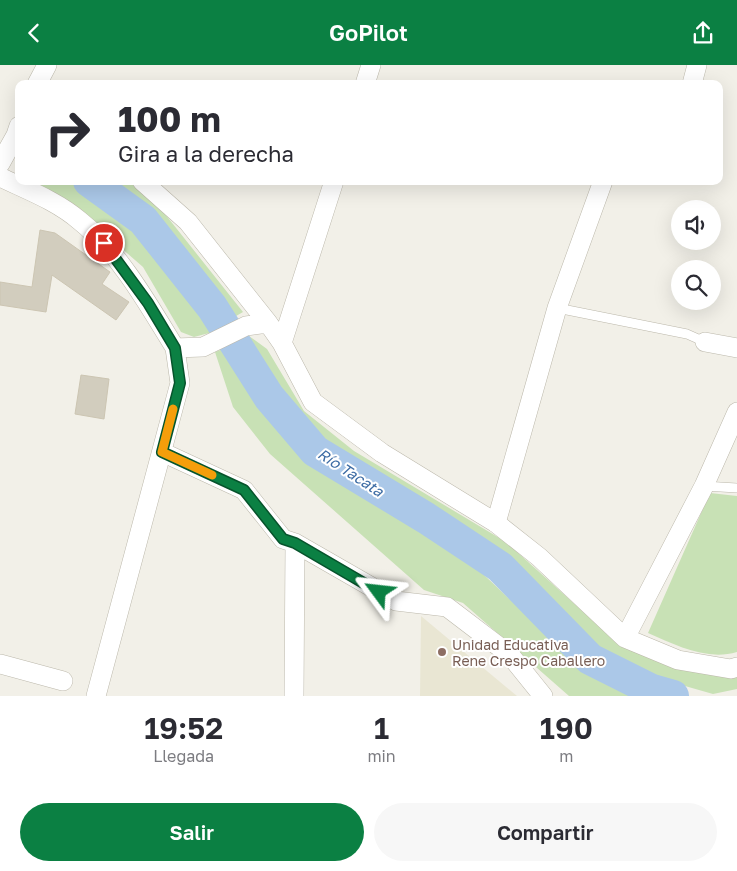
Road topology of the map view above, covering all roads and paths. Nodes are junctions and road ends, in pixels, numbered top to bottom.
1 (47, 65) edge
2 (372, 65) edge
3 (697, 65) edge
4 (39, 80) edge
5 (366, 80) edge
6 (693, 80) edge
7 (15, 136) edge
8 (1, 167) edge
9 (15, 177) edge
10 (26, 185) edge
11 (146, 185) edge
12 (333, 185) edge
13 (602, 185) edge
14 (557, 308) junction
15 (268, 323) junction
16 (705, 342) joint
17 (282, 343) junction
18 (175, 348) junction
19 (737, 348) edge
20 (737, 412) edge
21 (162, 452) junction
22 (704, 486) junction
23 (737, 488) edge
24 (496, 523) junction
25 (295, 543) junction
26 (625, 637) junction
27 (0, 664) edge
28 (737, 667) edge
29 (63, 681) dead end
30 (103, 695) edge
31 (294, 696) edge
32 (543, 696) edge

1 - 4 street
2 - 5 street
3 - 6 street
7 - 8 street
8 - 9 street
10 - 18 street
11 - 15 street
12 - 17 street
13 - 14 street
14 - 16 lane
14 - 24 street
15 - 17 street
15 - 18 street
16 - 19 street
17 - 24 street
18 - 21 street
20 - 22 street
21 - 25 street
21 - 30 street
22 - 23 lane
22 - 26 street
24 - 26 street
25 - 31 street
25 - 32 street
26 - 28 street
27 - 29 street

